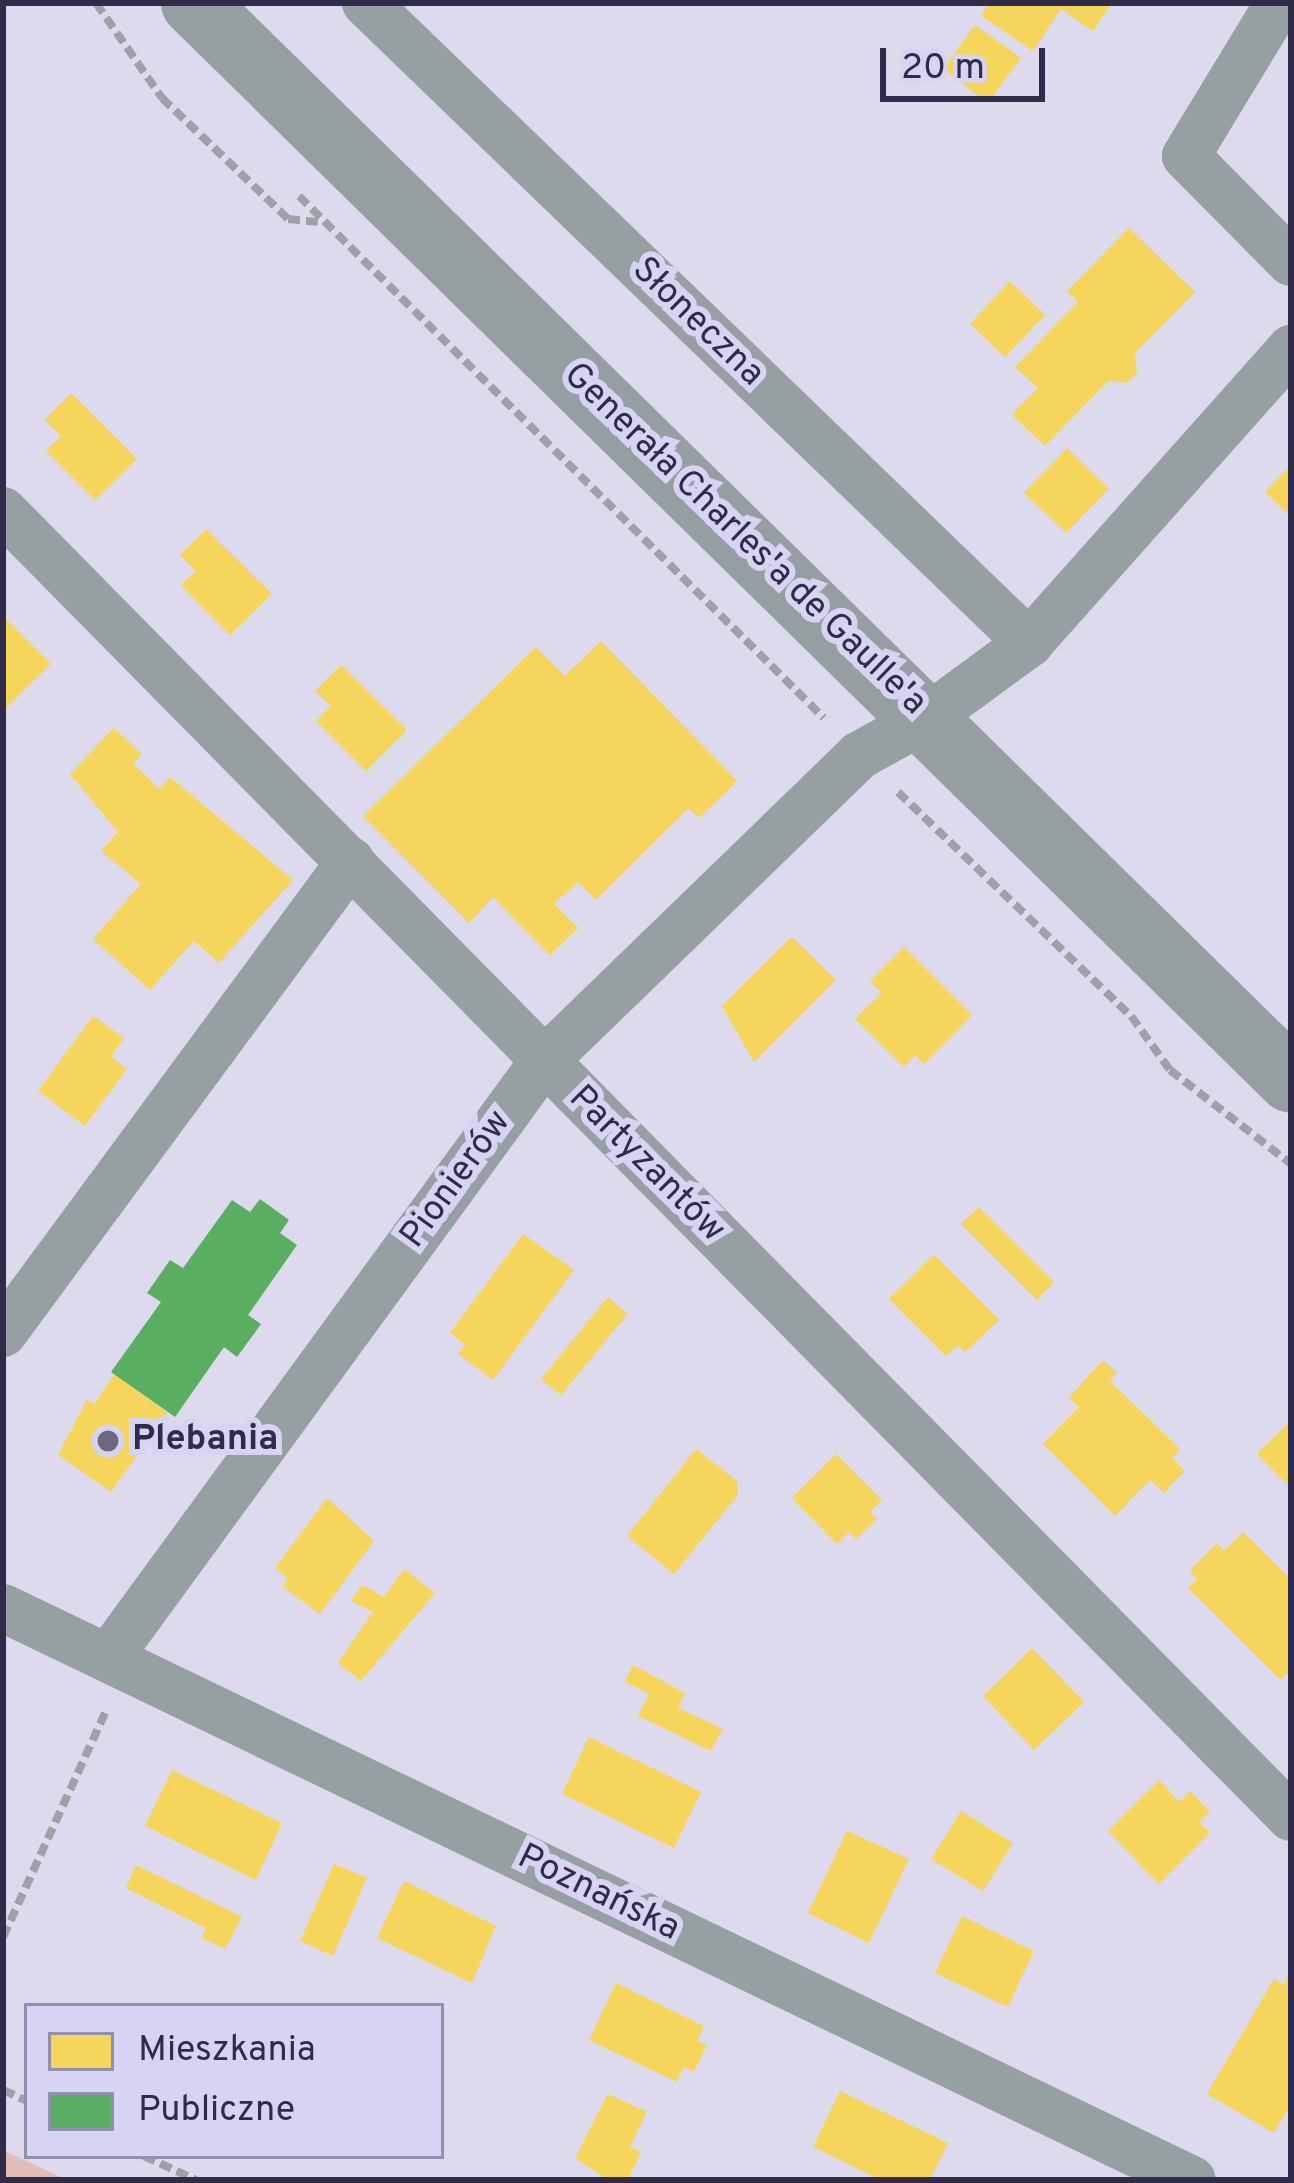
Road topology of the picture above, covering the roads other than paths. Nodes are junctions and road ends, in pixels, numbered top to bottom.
1 (194, 3) edge
2 (366, 3) edge
3 (1279, 3) edge
4 (1291, 262) edge
5 (1291, 349) edge
6 (3, 511) edge
7 (1029, 644) junction
8 (926, 718) junction
9 (352, 861) junction
10 (544, 1061) junction
11 (1291, 1080) edge
12 (3, 1333) edge
13 (3, 1608) edge
14 (117, 1662) junction
15 (1291, 1817) edge
16 (1192, 2180) edge

1 - 8 main road, Generała Charles'a de Gaulle'a
2 - 7 street, Słoneczna
3 - 4 street
5 - 7 street, Pionierów
6 - 9 street, Partyzantów
7 - 8 street, Pionierów
8 - 10 street, Pionierów
8 - 11 main road, Generała Charles'a de Gaulle'a
9 - 10 street, Partyzantów
9 - 12 street
10 - 14 street, Pionierów
10 - 15 street, Partyzantów
13 - 14 street, Poznańska
14 - 16 street, Poznańska

